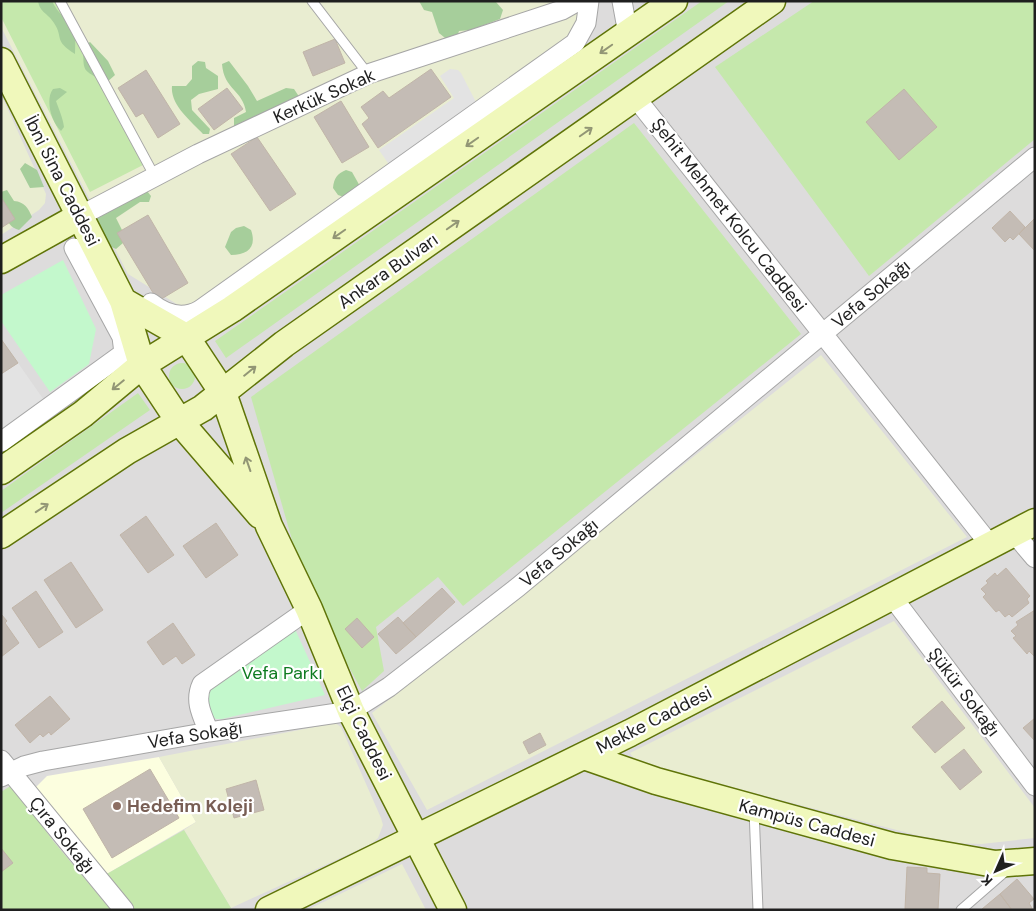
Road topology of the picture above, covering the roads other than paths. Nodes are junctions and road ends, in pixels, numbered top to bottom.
1 (60, 1) edge
2 (312, 1) edge
3 (578, 1) edge
4 (589, 1) edge
5 (622, 1) edge
6 (674, 1) edge
7 (772, 1) edge
8 (628, 34) junction
9 (1, 61) edge
10 (368, 74) junction
11 (636, 97) junction
12 (1035, 156) edge
13 (155, 177) junction
14 (80, 216) junction
15 (74, 248) dead end
16 (1, 260) edge
17 (134, 300) junction
18 (823, 334) junction
19 (186, 337) junction
20 (142, 365) junction
21 (223, 393) junction
22 (179, 421) junction
23 (1, 442) edge
24 (1, 471) edge
25 (269, 526) junction
26 (1024, 528) edge
27 (1, 535) edge
28 (991, 546) junction
29 (1035, 558) edge
30 (893, 598) junction
31 (309, 609) junction
32 (351, 712) junction
33 (209, 732) junction
34 (584, 756) junction
35 (4, 769) edge
36 (1035, 786) edge
37 (754, 808) junction
38 (417, 838) junction
39 (1026, 862) edge
40 (124, 910) edge
41 (269, 910) edge
42 (453, 910) edge
43 (758, 910) edge
44 (961, 910) edge

1 - 13 lane
2 - 10 lane
3 - 10 street, Kerkük Sokak
4 - 17 street
5 - 8 street
6 - 8 street
7 - 11 street, Ankara Bulvarı
8 -> 19 street
9 - 14 street, İbni Sina Caddesi
10 - 13 street, Kerkük Sokak
11 - 18 street, Şehit Mehmet Kolcu Caddesi
21 -> 11 street, Ankara Bulvarı
12 - 18 street, Vefa Sokağı
13 - 14 street, Kerkük Sokak
14 - 16 street
14 - 17 street, İbni Sina Caddesi
15 - 23 street
17 - 19 street
17 - 20 street, İbni Sina Caddesi
18 - 28 street, Şehit Mehmet Kolcu Caddesi
18 - 32 street, Vefa Sokağı
19 - 20 street
19 - 21 street, Elçi Caddesi
20 - 22 street, İbni Sina Caddesi
20 -> 24 street
21 - 22 street, Ankara Bulvarı
25 -> 21 street, Elçi Caddesi
22 - 25 street, Elçi Caddesi
27 -> 22 street, Ankara Bulvarı
25 - 31 street, Elçi Caddesi
26 - 28 street, Mekke Caddesi
26 - 29 street
28 - 30 street, Mekke Caddesi
30 - 34 street, Mekke Caddesi
30 - 36 street, Şükür Sokağı
31 - 32 street, Elçi Caddesi
31 - 33 street
32 - 33 street, Vefa Sokağı
32 - 38 street, Elçi Caddesi
33 - 35 street, Vefa Sokağı
34 - 37 street, Kampüs Caddesi
34 - 38 street, Mekke Caddesi
35 - 40 street, Çıra Sokağı
37 - 39 street, Kampüs Caddesi
37 - 43 lane
38 - 41 street, Mekke Caddesi
38 - 42 street, Elçi Caddesi
39 - 44 lane

